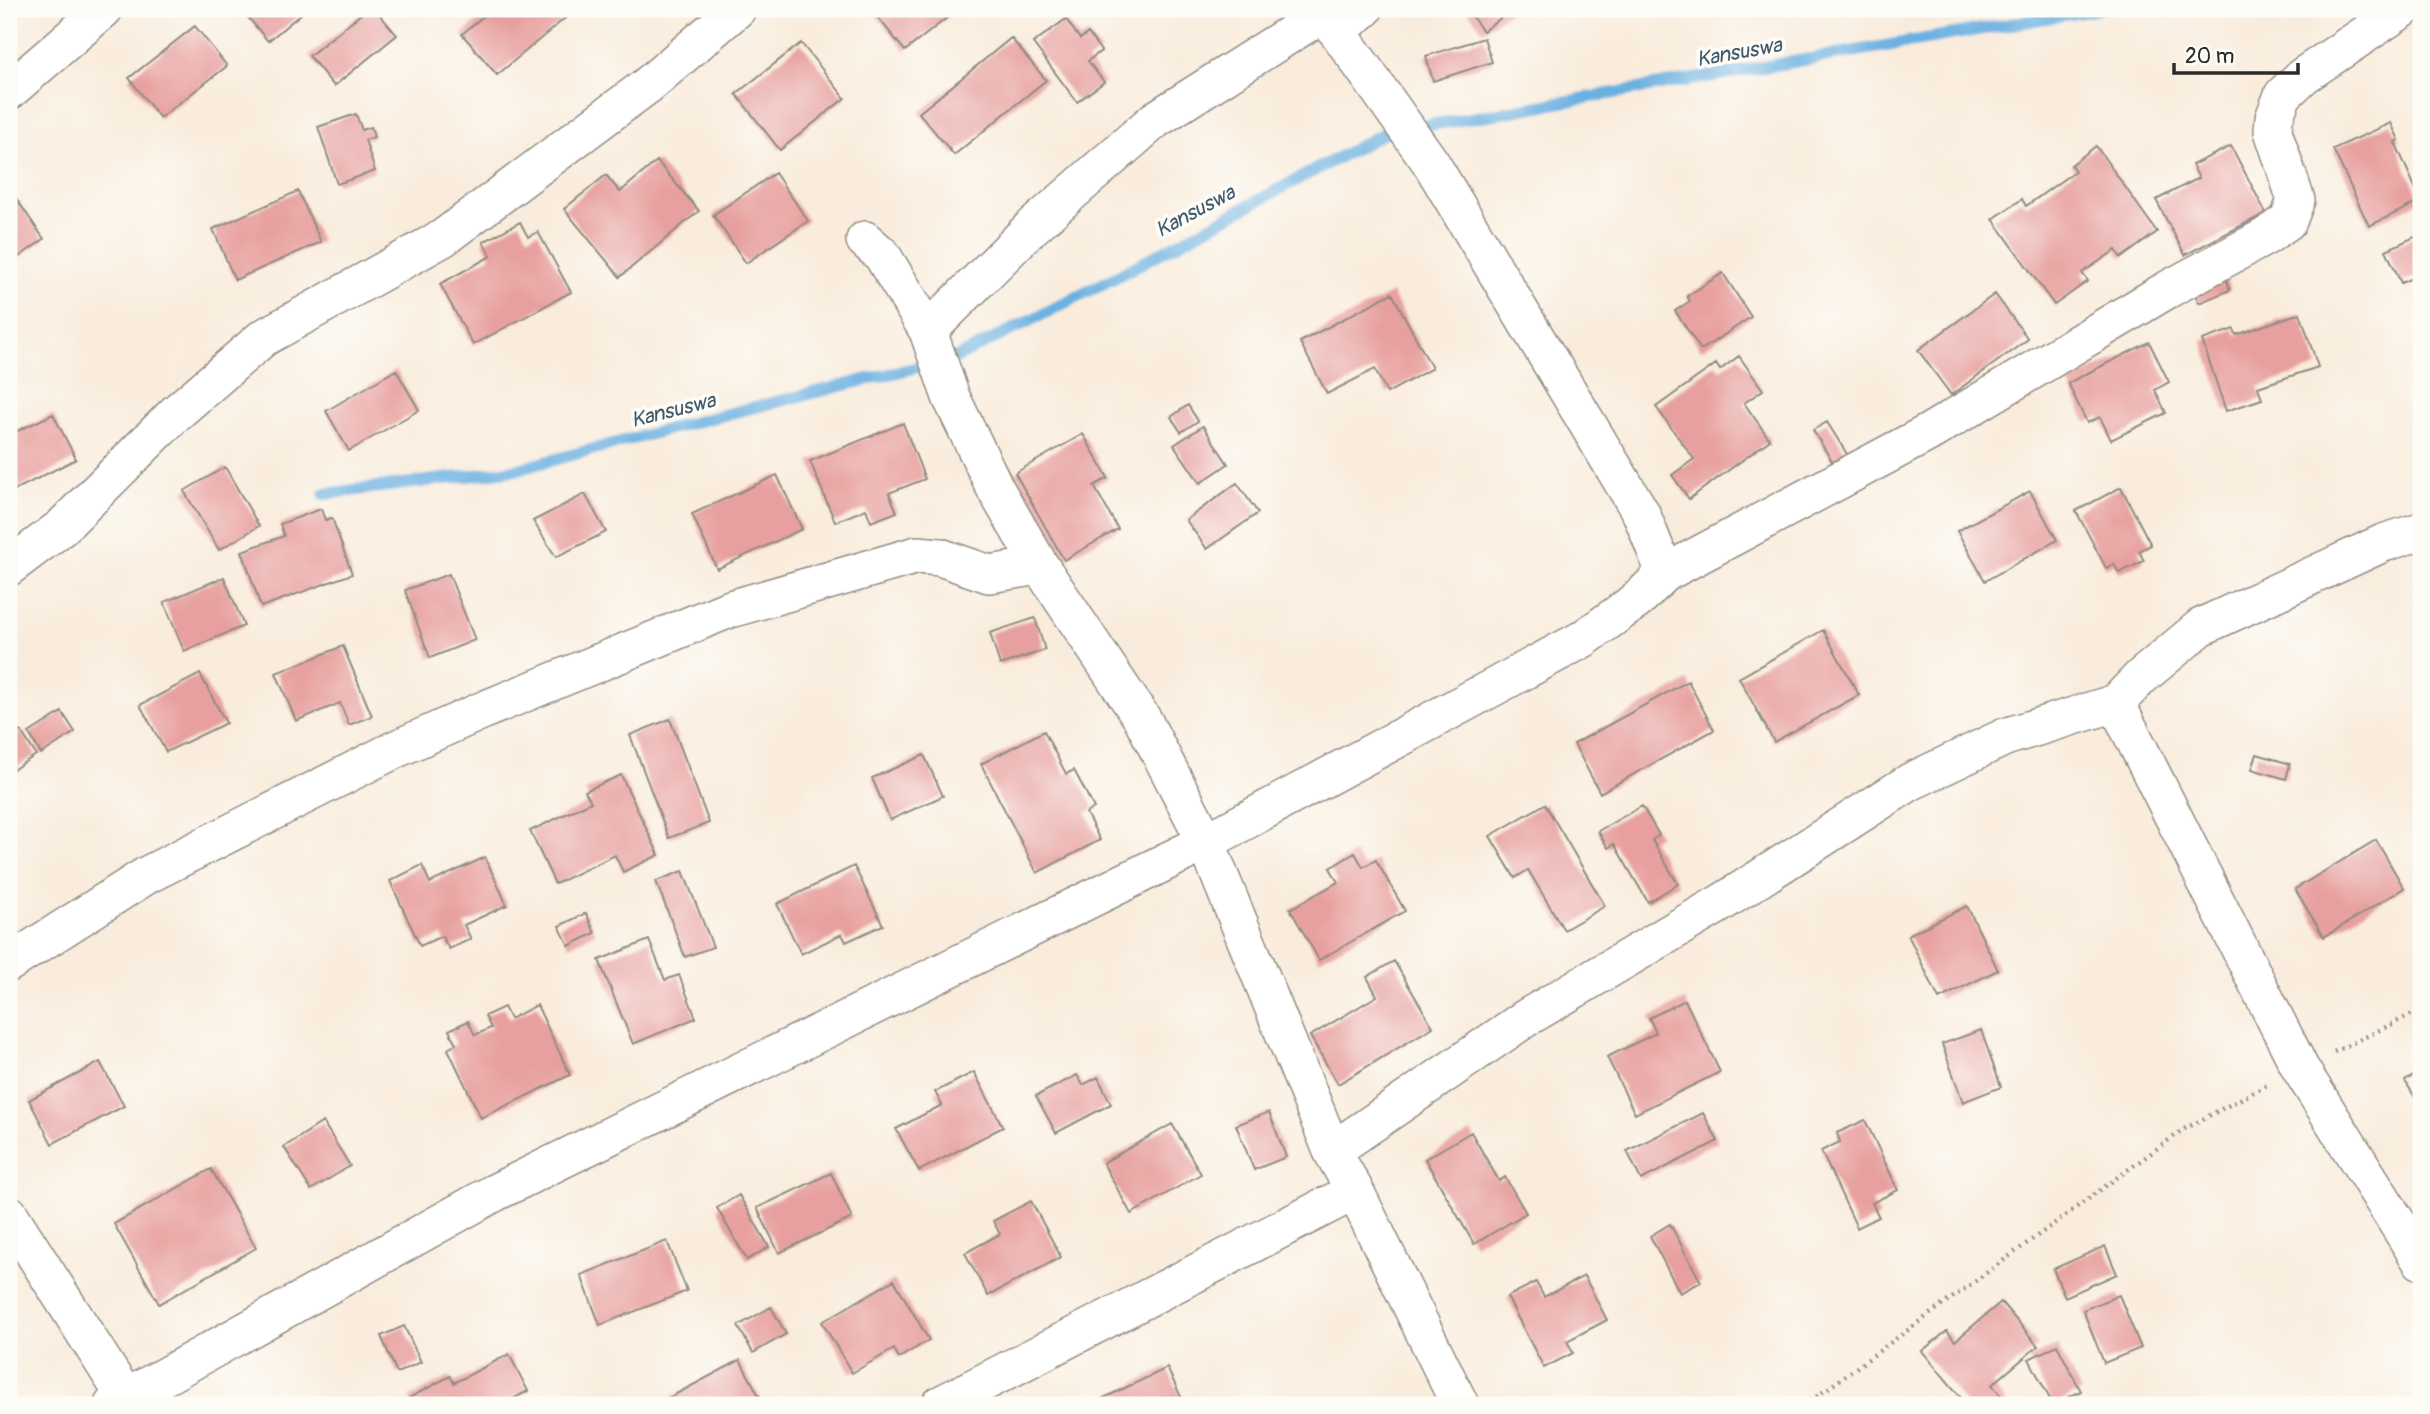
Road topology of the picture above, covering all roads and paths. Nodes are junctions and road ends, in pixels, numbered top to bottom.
1 (104, 9) edge
2 (737, 9) edge
3 (2403, 9) edge
4 (1335, 16) edge
5 (9, 91) edge
6 (865, 240) dead end
7 (932, 338) junction
8 (2421, 531) edge
9 (1040, 566) junction
10 (9, 567) edge
11 (1665, 573) junction
12 (2116, 703) junction
13 (1206, 842) junction
14 (9, 963) edge
15 (2421, 1010) edge
16 (2300, 1068) junction
17 (1332, 1151) junction
18 (1355, 1191) junction
19 (9, 1214) edge
20 (2421, 1261) edge
21 (120, 1401) edge
22 (940, 1405) edge
23 (1460, 1405) edge
24 (1805, 1405) edge

1 - 5 street
2 - 10 street
3 - 11 street
4 - 7 street
4 - 11 street
6 - 7 street
7 - 9 street
8 - 12 street
9 - 13 street
9 - 14 street
11 - 13 street
12 - 16 street
12 - 17 street
13 - 17 street
13 - 21 street
15 - 16 path
16 - 20 street
16 - 24 path
17 - 18 street
18 - 22 street
18 - 23 street
19 - 21 street

